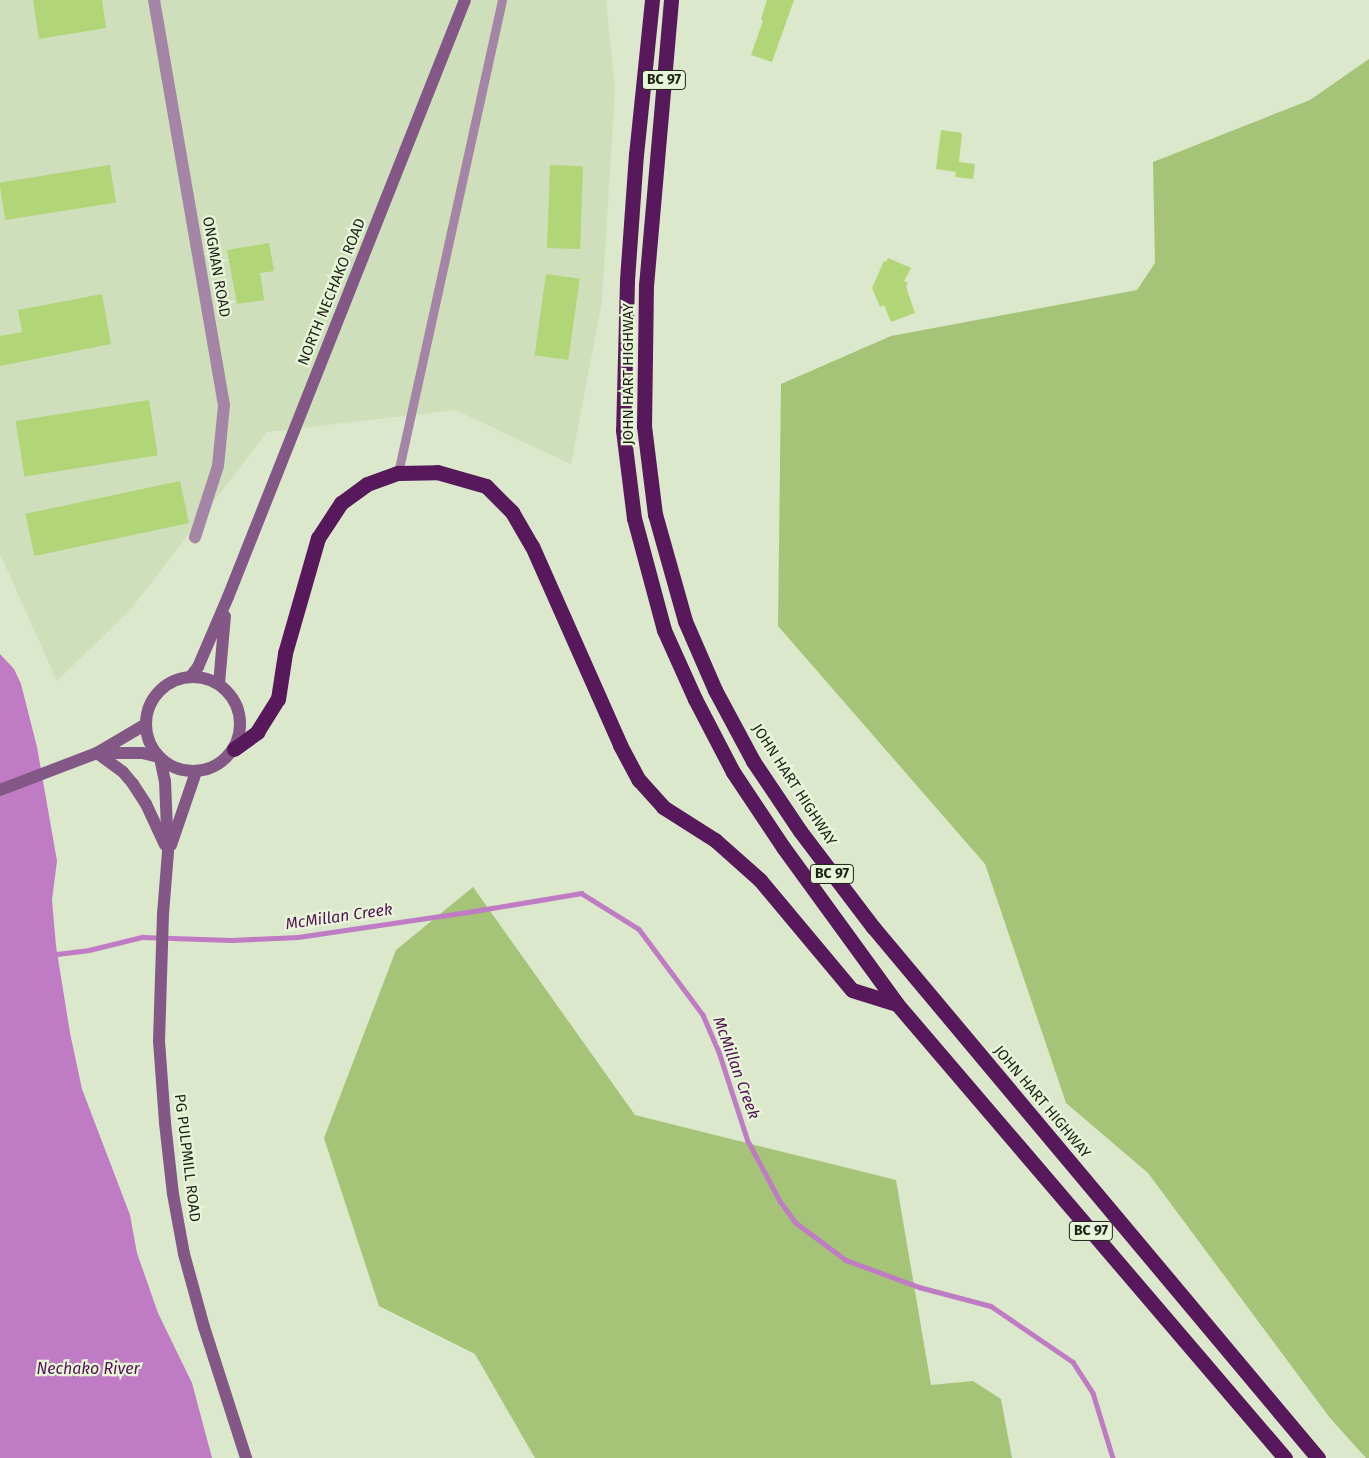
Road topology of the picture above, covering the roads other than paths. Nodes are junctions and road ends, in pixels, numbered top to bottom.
1 (154, 0) edge
2 (465, 0) edge
3 (502, 0) edge
4 (652, 0) edge
5 (671, 0) edge
6 (398, 474) junction
7 (195, 537) dead end
8 (228, 597) junction
9 (190, 676) junction
10 (219, 684) junction
11 (146, 724) junction
12 (234, 750) junction
13 (97, 753) junction
14 (159, 757) junction
15 (196, 772) junction
16 (0, 790) edge
17 (168, 852) junction
18 (897, 1004) junction
19 (246, 1458) edge
20 (1284, 1458) edge
21 (1318, 1458) edge

1 - 7 street, ONGMAN ROAD
2 - 8 main road, NORTH NECHAKO ROAD
3 - 6 lane
4 - 18 highway, JOHN HART HIGHWAY / BC 97
5 - 21 highway, JOHN HART HIGHWAY / BC 97
6 - 12 highway
6 - 18 highway
8 - 9 main road, NORTH NECHAKO ROAD
8 - 10 main road, NORTH NECHAKO ROAD
9 - 10 main road
9 - 11 main road
10 - 12 main road
11 - 13 main road
11 - 14 main road
12 - 15 main road
13 - 14 main road
13 - 16 main road
13 - 17 main road
14 - 15 main road
14 - 17 main road
15 - 17 main road
17 - 19 main road, PG PULPMILL ROAD
18 - 20 highway, JOHN HART HIGHWAY / BC 97

